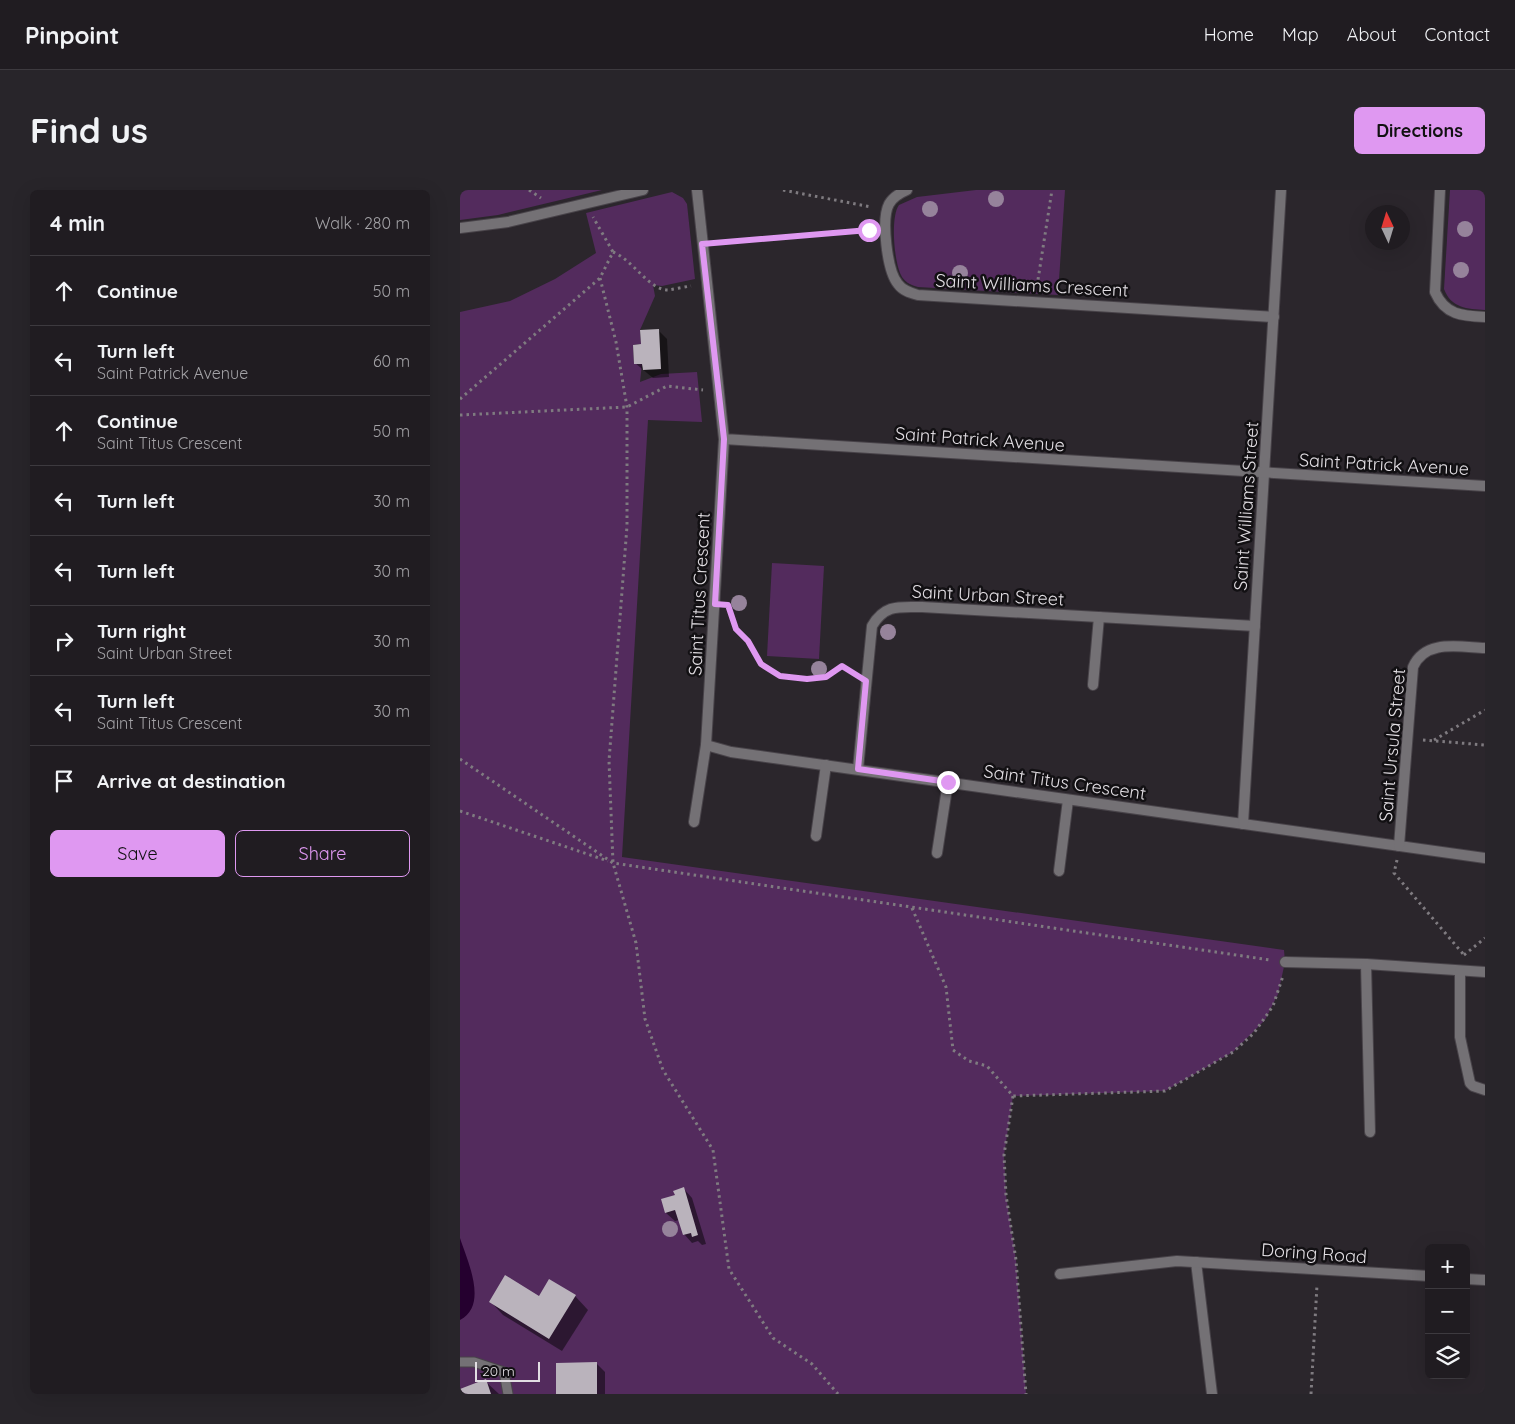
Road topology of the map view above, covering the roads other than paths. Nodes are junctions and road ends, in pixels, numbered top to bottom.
1 (643, 190) edge
2 (696, 190) edge
3 (907, 190) edge
4 (1282, 190) edge
5 (1440, 190) edge
6 (460, 228) edge
7 (1274, 317) junction
8 (1485, 318) edge
9 (724, 439) junction
10 (1264, 473) junction
11 (1485, 486) edge
12 (1098, 617) junction
13 (1255, 626) junction
14 (1485, 648) edge
15 (1093, 685) dead end
16 (706, 744) junction
17 (826, 765) junction
18 (858, 769) junction
19 (948, 782) junction
20 (1068, 800) junction
21 (694, 822) dead end
22 (1243, 824) junction
23 (816, 836) dead end
24 (1399, 846) junction
25 (937, 853) dead end
26 (1485, 858) edge
27 (1059, 871) dead end
28 (1285, 962) road end
29 (1366, 964) junction
30 (1460, 971) junction
31 (1485, 972) edge
32 (1485, 1090) edge
33 (1370, 1132) dead end
34 (1196, 1262) junction
35 (1060, 1274) dead end
36 (1425, 1276) edge
37 (1470, 1279) edge
38 (1485, 1280) edge
39 (460, 1362) edge
40 (508, 1394) edge
41 (1212, 1394) edge

1 - 6 street
2 - 9 street
3 - 7 street, Saint Williams Crescent
4 - 7 street, Saint Williams Street
5 - 8 street
7 - 10 street, Saint Williams Street
9 - 10 street, Saint Patrick Avenue
9 - 16 street, Saint Titus Crescent
10 - 11 street, Saint Patrick Avenue
10 - 13 street, Saint Williams Street
12 - 13 street, Saint Urban Street
12 - 15 street
12 - 18 street, Saint Urban Street
13 - 22 street, Saint Williams Street
14 - 24 street, Saint Ursula Street
16 - 17 street, Saint Titus Crescent
16 - 21 street
17 - 18 street, Saint Titus Crescent
17 - 23 street
18 - 19 street, Saint Titus Crescent
19 - 20 street, Saint Titus Crescent
19 - 25 street
20 - 22 street, Saint Titus Crescent
20 - 27 street
22 - 24 street, Saint Titus Crescent
24 - 26 street, Saint Titus Crescent
28 - 29 street
29 - 30 street
29 - 33 street
30 - 31 street
30 - 32 street
34 - 35 street, Doring Road
34 - 36 street, Doring Road
34 - 41 street
37 - 38 street
39 - 40 lane

